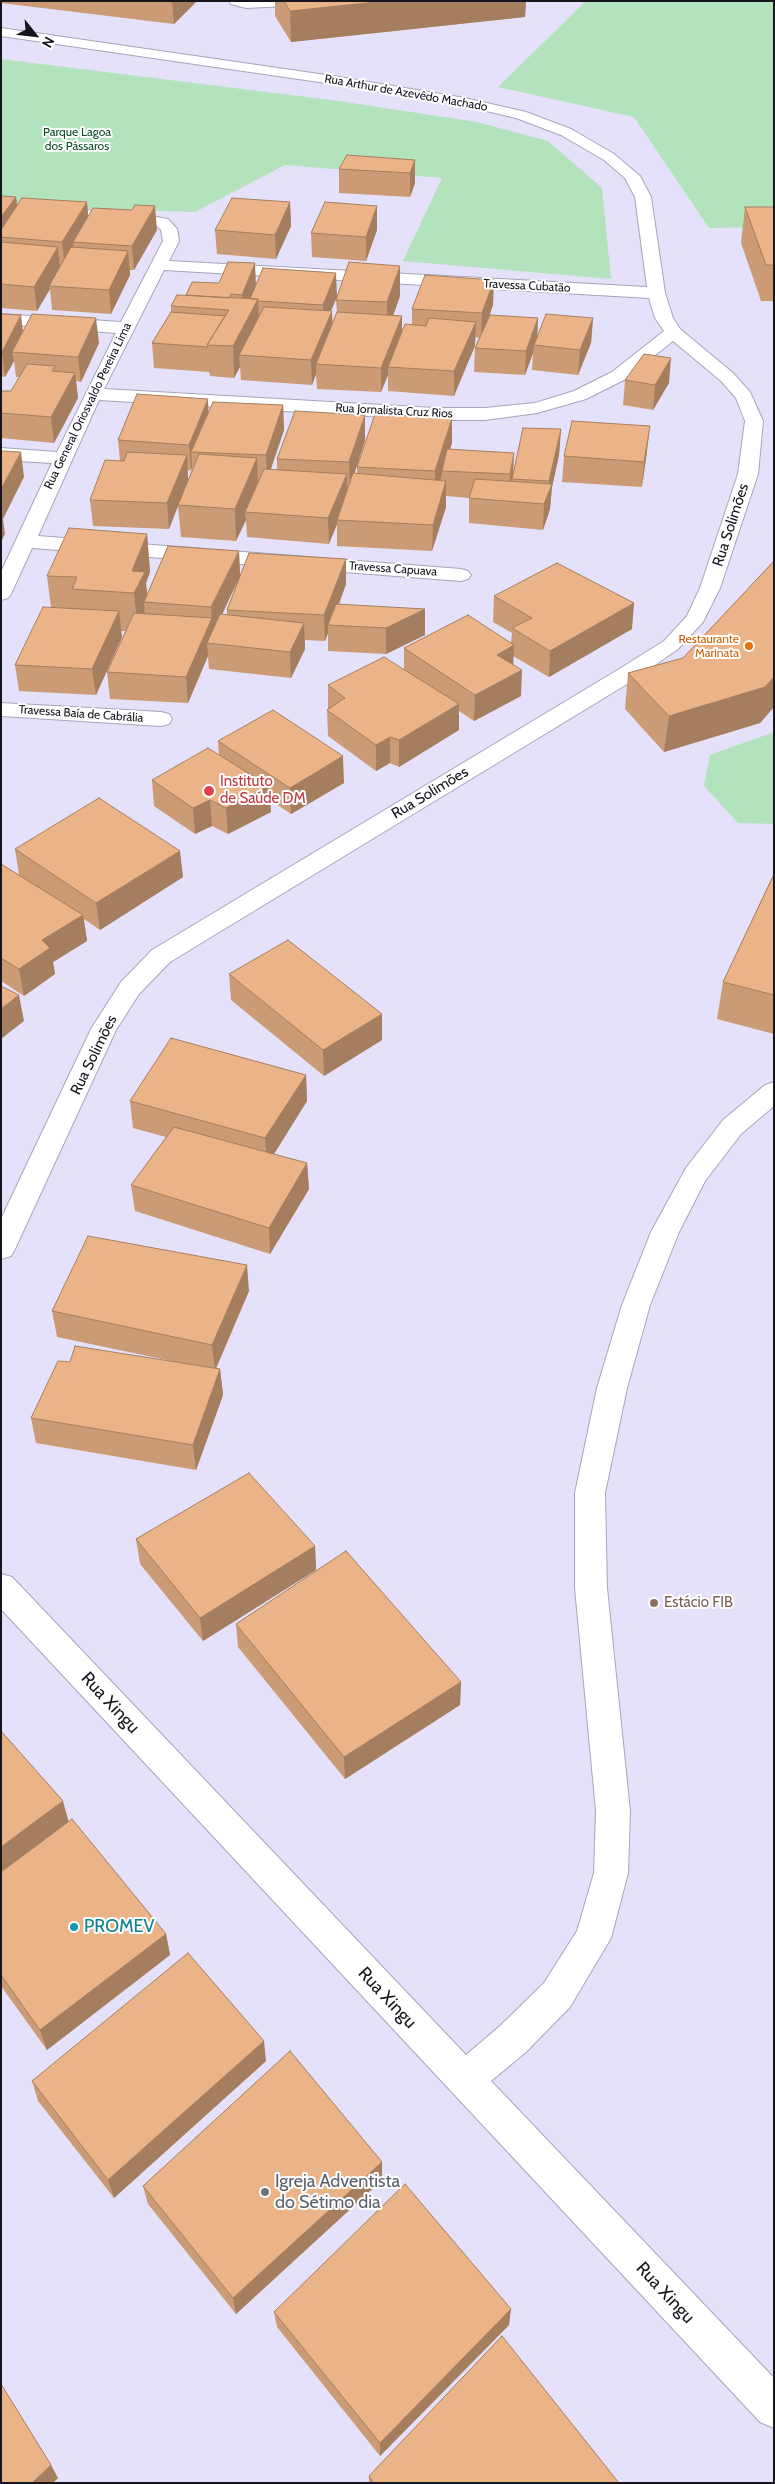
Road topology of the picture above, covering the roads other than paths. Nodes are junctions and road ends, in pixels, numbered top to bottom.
1 (236, 1) edge
2 (307, 1) edge
3 (1, 32) edge
4 (1, 209) edge
5 (158, 265) junction
6 (656, 293) junction
7 (1, 319) edge
8 (125, 328) junction
9 (673, 332) junction
10 (93, 394) junction
11 (1, 454) edge
12 (62, 458) junction
13 (25, 541) junction
14 (461, 575) dead end
15 (1, 594) edge
16 (1, 709) edge
17 (161, 719) dead end
18 (774, 1091) edge
19 (1, 1249) edge
20 (1, 1587) edge
21 (464, 2080) junction
22 (774, 2408) edge

1 - 2 street
3 - 6 street, Rua Arthur de Azevêdo Machado
4 - 5 street, Rua General Oriosvaldo Pereira Lima
5 - 6 street, Travessa Cubatão
5 - 8 street, Rua General Oriosvaldo Pereira Lima
6 - 9 street, Rua Arthur de Azevêdo Machado
7 - 8 street
8 - 10 street, Rua General Oriosvaldo Pereira Lima
9 - 10 street, Rua Jornalista Cruz Rios
9 - 19 street, Rua Solimões
10 - 12 street, Rua General Oriosvaldo Pereira Lima
11 - 12 street
12 - 13 street, Rua General Oriosvaldo Pereira Lima
13 - 14 street, Travessa Capuava
13 - 15 street, Rua General Oriosvaldo Pereira Lima
16 - 17 street, Travessa Baía de Cabrália
18 - 21 street
20 - 21 street, Rua Xingu
21 - 22 street, Rua Xingu

